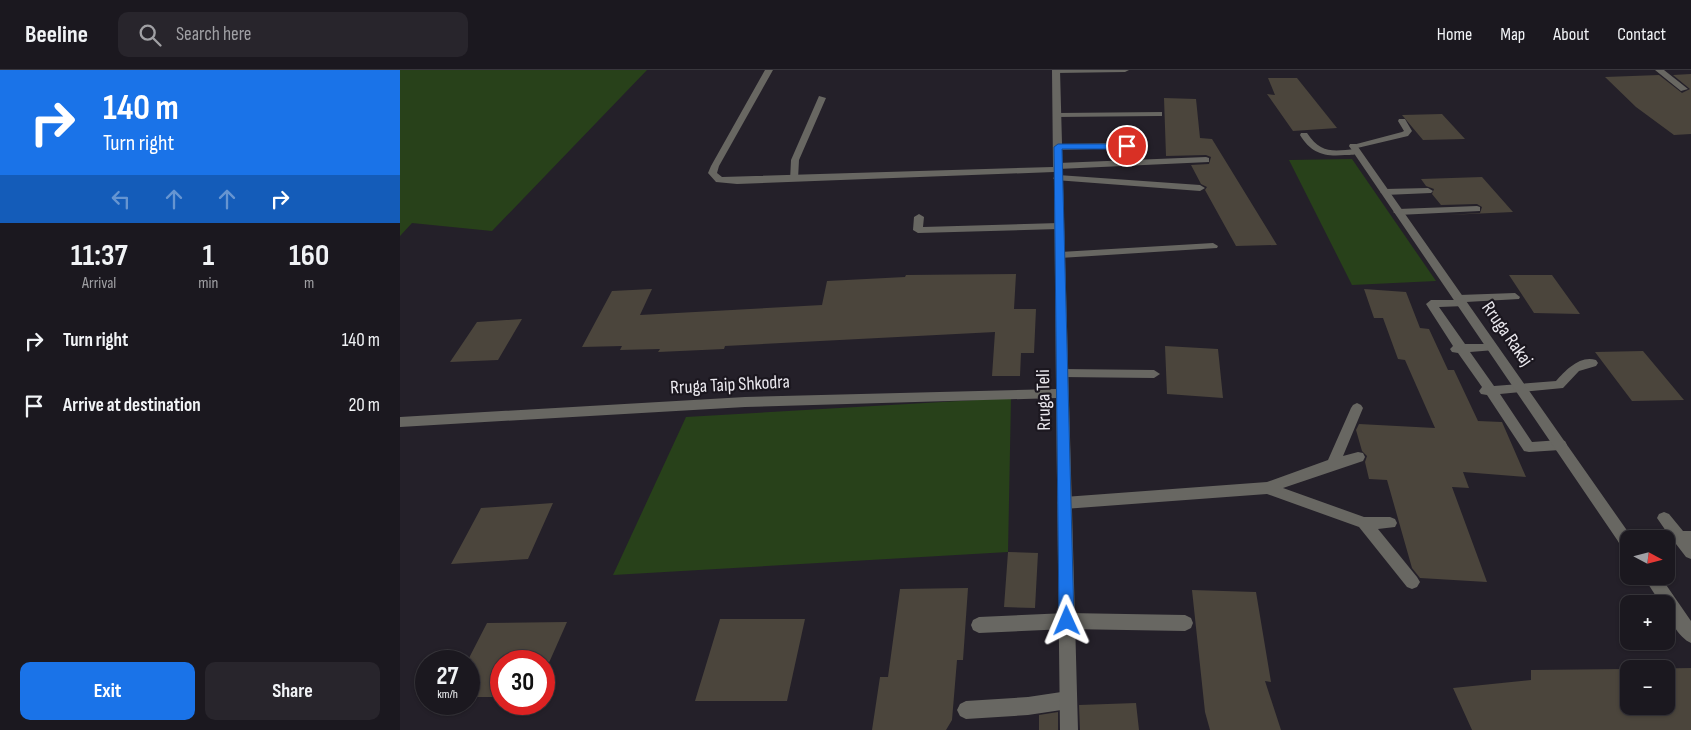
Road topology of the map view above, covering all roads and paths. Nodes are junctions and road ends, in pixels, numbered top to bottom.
1 (769, 70) edge
2 (1124, 70) edge
3 (1659, 70) edge
4 (1056, 71) edge
5 (1684, 89) dead end
6 (822, 98) dead end
7 (1057, 114) junction
8 (1159, 114) dead end
9 (1402, 121) dead end
10 (1304, 135) dead end
11 (1127, 146) dead end
12 (1058, 147) junction
13 (1355, 149) junction
14 (1206, 160) dead end
15 (1058, 171) junction
16 (793, 179) junction
17 (1421, 182) dead end
18 (1200, 188) dead end
19 (1385, 192) junction
20 (1435, 200) junction
21 (1477, 209) dead end
22 (1398, 212) junction
23 (919, 217) dead end
24 (1059, 226) junction
25 (1213, 246) dead end
26 (1060, 255) junction
27 (1515, 297) dead end
28 (1460, 301) junction
29 (1491, 346) junction
30 (1457, 349) junction
31 (1592, 363) dead end
32 (1062, 373) junction
33 (1154, 374) dead end
34 (1521, 389) junction
35 (1487, 391) junction
36 (1062, 393) junction
37 (1357, 408) dead end
38 (400, 422) edge
39 (1560, 445) junction
40 (1358, 457) dead end
41 (1333, 464) junction
42 (1267, 488) junction
43 (1064, 503) junction
44 (1664, 518) dead end
45 (1364, 523) junction
46 (1390, 523) dead end
47 (1620, 532) edge
48 (1685, 537) edge
49 (1691, 552) edge
50 (1412, 582) dead end
51 (1657, 585) edge
52 (1067, 621) junction
53 (1185, 624) dead end
54 (979, 625) dead end
55 (1691, 635) edge
56 (1068, 700) junction
57 (966, 710) dead end
58 (1069, 730) edge

1 - 16 street
2 - 4 street
3 - 5 street
4 - 7 street, Rruga Teli
6 - 16 street
7 - 8 street
7 - 12 street, Rruga Teli
9 - 13 street
10 - 13 street
11 - 12 street
12 - 15 street, Rruga Teli
13 - 19 street, Rruga Rakaj
14 - 15 street
15 - 16 street
15 - 18 street
15 - 24 street, Rruga Teli
17 - 20 street
19 - 20 street
19 - 22 street, Rruga Rakaj
20 - 21 street
20 - 22 street
22 - 28 street, Rruga Rakaj
23 - 24 street
24 - 26 street, Rruga Teli
25 - 26 street
26 - 32 street, Rruga Teli
27 - 28 street
28 - 29 street, Rruga Rakaj
28 - 30 street
29 - 30 street
29 - 34 street, Rruga Rakaj
30 - 35 street
31 - 34 street
32 - 33 street
32 - 36 street, Rruga Teli
34 - 35 street
34 - 39 street, Rruga Rakaj
35 - 39 street
36 - 38 street, Rruga Taip Shkodra
36 - 43 street, Rruga Teli
37 - 41 street
39 - 47 street, Rruga Rakaj
40 - 41 street
41 - 42 street
42 - 43 street
42 - 45 street
43 - 52 street, Rruga Teli
44 - 48 street
45 - 46 street
45 - 50 street
48 - 49 street
51 - 55 street
52 - 53 street
52 - 54 street
52 - 56 street, Rruga Teli
56 - 57 street
56 - 58 street, Rruga Teli

